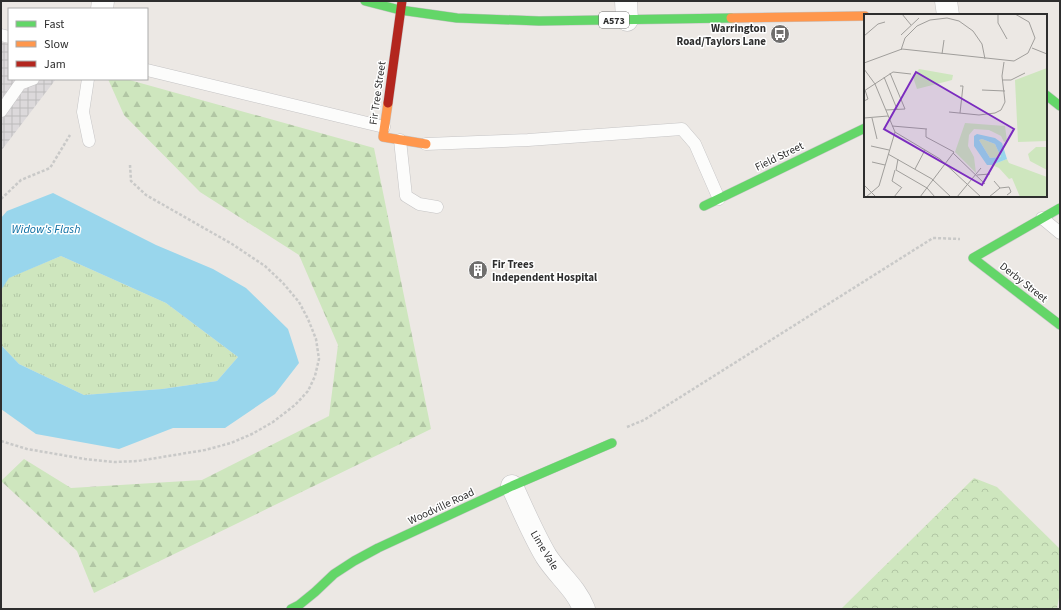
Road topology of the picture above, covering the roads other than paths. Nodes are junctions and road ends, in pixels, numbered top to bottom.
1 (365, 1) edge
2 (946, 1) edge
3 (401, 5) edge
4 (626, 11) edge
5 (948, 14) edge
6 (864, 16) edge
7 (148, 70) edge
8 (30, 80) edge
9 (88, 80) edge
10 (1047, 96) edge
11 (1060, 106) edge
12 (1, 111) edge
13 (384, 127) junction
14 (864, 128) edge
15 (400, 140) junction
16 (89, 141) dead end
17 (426, 144) joint
18 (719, 199) junction
19 (704, 206) dead end
20 (437, 207) dead end
21 (1060, 208) edge
22 (1042, 218) junction
23 (1060, 233) edge
24 (1060, 324) edge
25 (612, 442) road end
26 (512, 486) junction
27 (291, 609) edge
28 (584, 609) edge

1 - 3 street, A573
2 - 5 street
3 - 4 street, A573
3 - 13 street, Fir Tree Street
4 - 6 street, A573
7 - 13 lane
8 - 12 lane
9 - 16 lane
10 - 11 street
13 - 15 street, Fir Tree Street
14 - 18 street, Field Street
15 - 17 street, Fir Tree Street
15 - 20 lane
17 - 18 lane
18 - 19 street, Field Street
21 - 22 street
22 - 23 lane
22 - 24 street, Derby Street
25 - 26 street, Woodville Road
26 - 27 street, Woodville Road
26 - 28 street, Lime Vale

